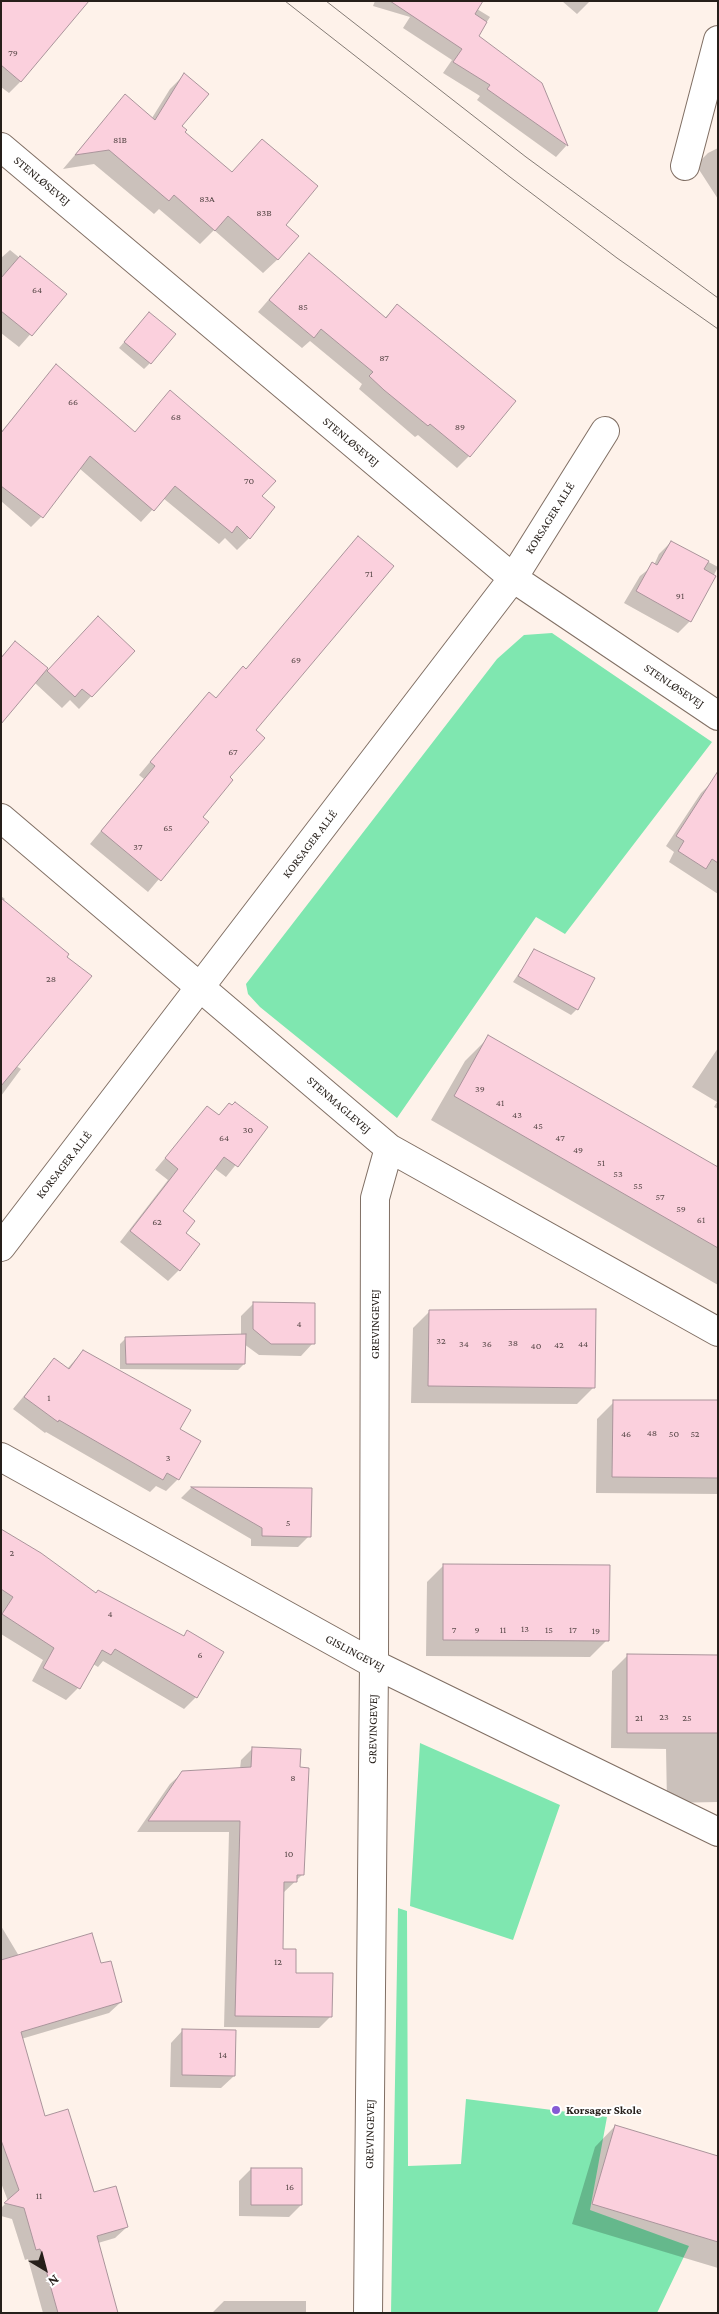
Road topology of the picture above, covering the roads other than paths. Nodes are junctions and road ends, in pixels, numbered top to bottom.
1 (718, 40) edge
2 (1, 147) edge
3 (686, 166) dead end
4 (605, 431) dead end
5 (513, 578) junction
6 (718, 716) edge
7 (1, 818) edge
8 (202, 987) junction
9 (389, 1148) junction
10 (1, 1247) edge
11 (718, 1332) edge
12 (1, 1457) edge
13 (374, 1664) junction
14 (718, 1832) edge
15 (368, 2313) edge

1 - 3 street
2 - 5 street, STENLØSEVEJ
4 - 5 street, KORSAGER ALLÉ
5 - 6 street, STENLØSEVEJ
5 - 8 street, KORSAGER ALLÉ
7 - 8 street, STENMAGLEVEJ
8 - 9 street, STENMAGLEVEJ
8 - 10 street, KORSAGER ALLÉ
9 - 11 street, STENMAGLEVEJ
9 - 13 street, GREVINGEVEJ
12 - 13 street, GISLINGEVEJ
13 - 14 street, GISLINGEVEJ
13 - 15 street, GREVINGEVEJ

